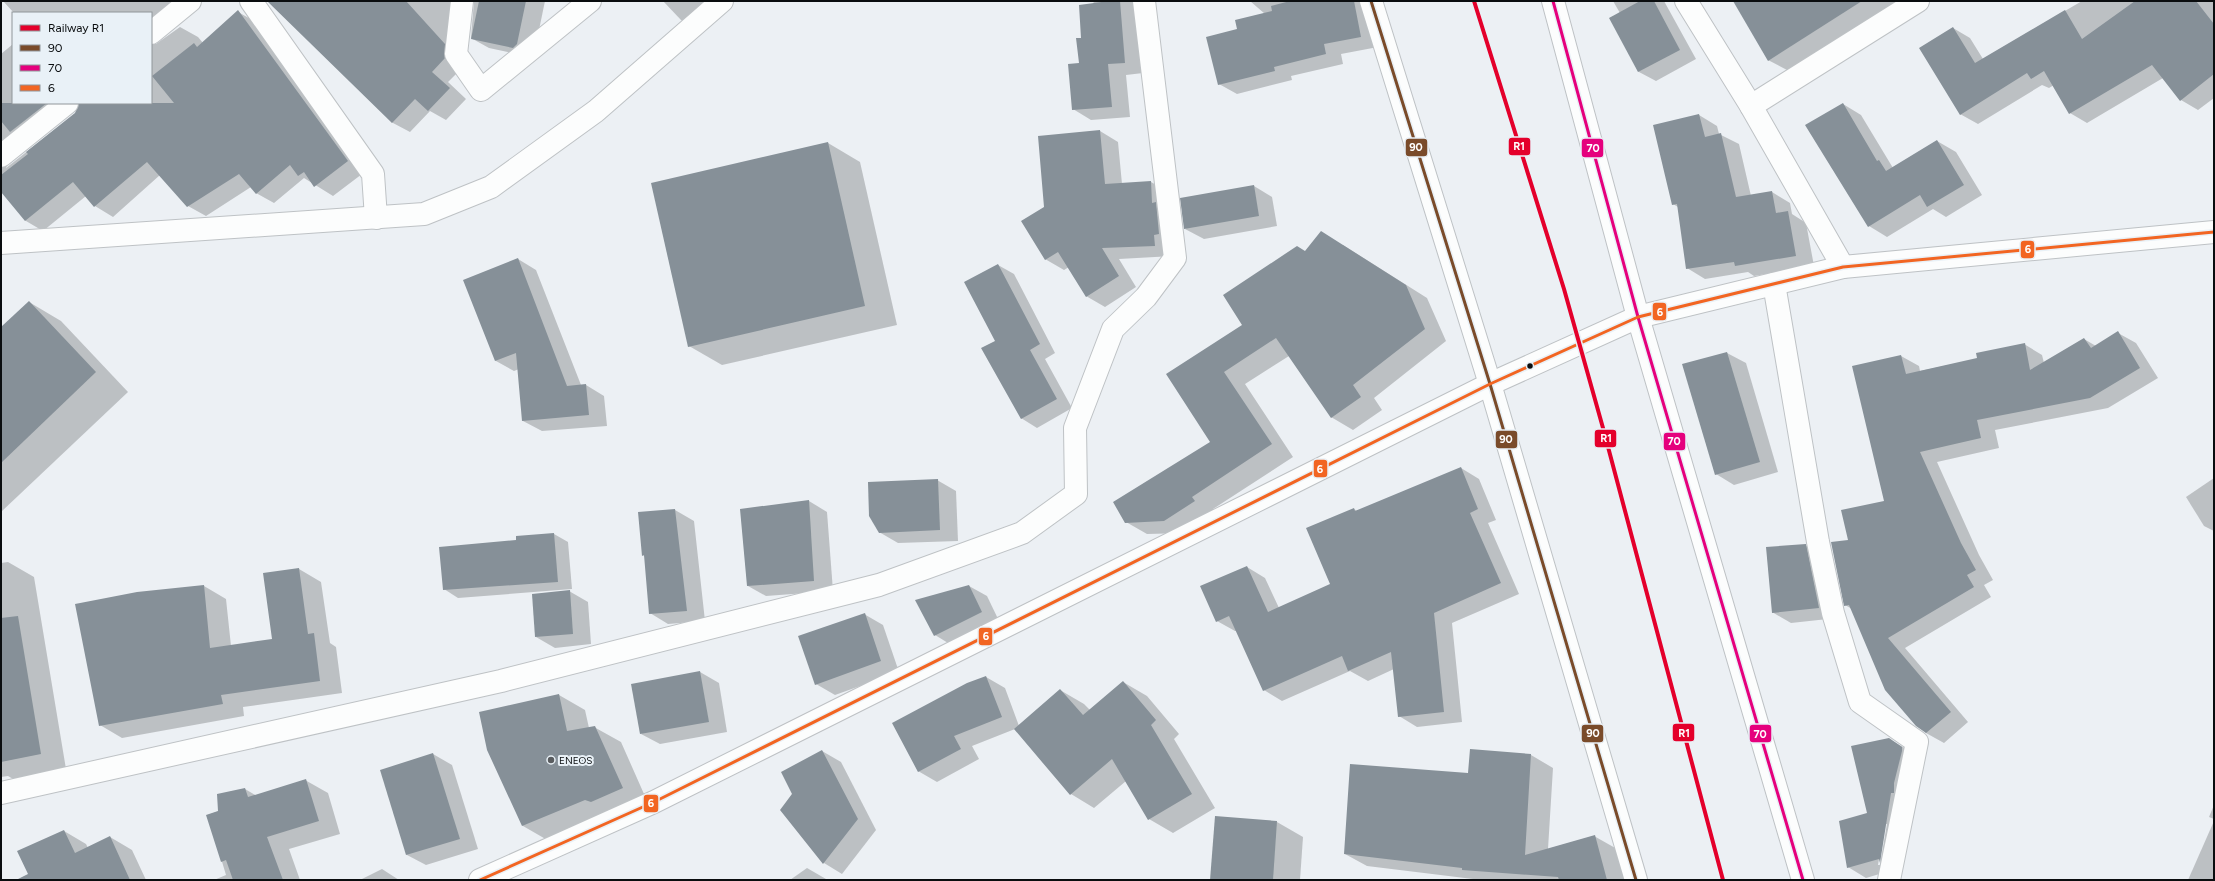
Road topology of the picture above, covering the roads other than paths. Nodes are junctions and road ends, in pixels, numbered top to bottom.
1 (190, 1) edge
2 (251, 1) edge
3 (462, 1) edge
4 (590, 1) edge
5 (722, 1) edge
6 (1144, 1) edge
7 (1371, 1) edge
8 (1553, 1) edge
9 (1686, 1) edge
10 (1918, 1) edge
11 (152, 32) edge
12 (65, 104) edge
13 (1751, 106) junction
14 (1, 156) edge
15 (376, 218) junction
16 (2214, 232) edge
17 (1, 243) edge
18 (1843, 267) junction
19 (1774, 284) junction
20 (1638, 317) junction
21 (1490, 384) junction
22 (1, 794) edge
23 (480, 880) edge
24 (1636, 880) edge
25 (1803, 880) edge
26 (1889, 880) edge

1 - 11 street
2 - 15 street
3 - 4 street
5 - 15 street
6 - 22 street
7 - 21 street
8 - 20 street
9 - 13 street
10 - 13 street
12 - 14 street
13 - 18 street
15 - 17 street
16 - 18 street
18 - 19 street
19 - 20 street
19 - 26 street
20 - 21 street
20 - 25 street
21 - 23 street
21 - 24 street

